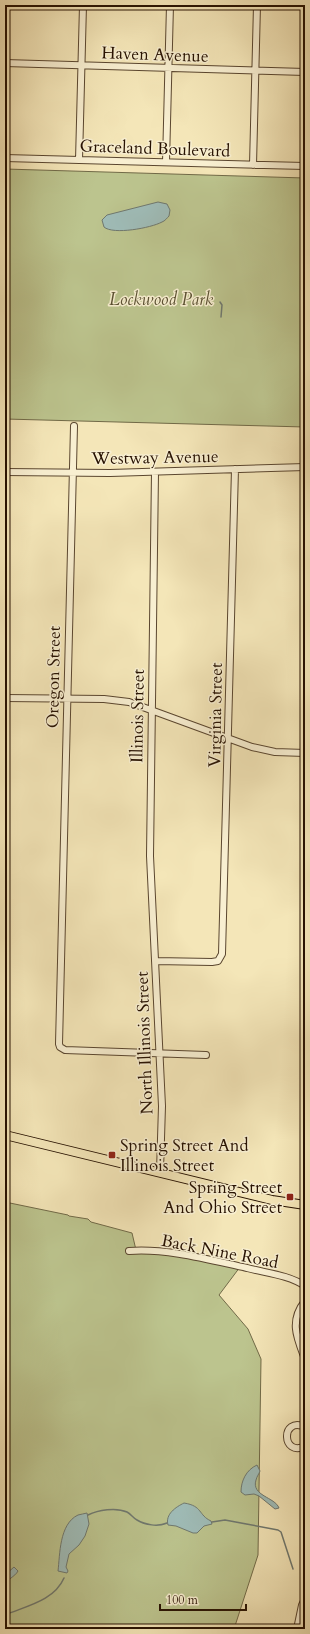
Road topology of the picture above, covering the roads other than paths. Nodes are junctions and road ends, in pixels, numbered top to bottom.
1 (83, 5) edge
2 (170, 5) edge
3 (257, 5) edge
4 (5, 63) edge
5 (82, 66) junction
6 (168, 68) junction
7 (255, 70) junction
8 (305, 72) edge
9 (5, 158) edge
10 (79, 160) junction
11 (166, 162) junction
12 (253, 165) junction
13 (305, 166) edge
14 (74, 426) dead end
15 (305, 467) edge
16 (235, 469) junction
17 (5, 472) edge
18 (72, 472) junction
19 (155, 472) junction
20 (5, 698) edge
21 (67, 699) junction
22 (151, 709) junction
23 (228, 739) junction
24 (305, 753) edge
25 (155, 961) junction
26 (159, 1053) junction
27 (206, 1055) dead end
28 (5, 1135) edge
29 (160, 1171) junction
30 (305, 1205) edge
31 (129, 1251) dead end
32 (305, 1286) edge
33 (305, 1301) edge
34 (305, 1359) edge
35 (305, 1427) edge
36 (305, 1446) edge
37 (305, 1599) edge
38 (297, 1629) edge

1 - 5 street
2 - 6 street
3 - 7 street
4 - 5 street, Haven Avenue
5 - 6 street, Haven Avenue
5 - 10 street
6 - 7 street, Haven Avenue
6 - 11 street
7 - 8 street, Haven Avenue
7 - 12 street
9 - 10 street, Graceland Boulevard
10 - 11 street, Graceland Boulevard
11 - 12 street, Graceland Boulevard
12 - 13 street, Graceland Boulevard
14 - 18 street, Oregon Street
15 - 16 street, Westway Avenue
16 - 19 street, Westway Avenue
16 - 23 street, Virginia Street
17 - 18 street, Westway Avenue
18 - 19 street, Westway Avenue
18 - 21 street, Oregon Street
19 - 22 street, Illinois Street
20 - 21 street
21 - 22 street
21 - 26 street, Oregon Street
22 - 23 street
22 - 25 street, Illinois Street
23 - 24 street
23 - 25 street, Virginia Street
25 - 26 street, North Illinois Street
26 - 27 street
26 - 29 street, North Illinois Street
28 - 29 main road
29 - 30 main road
31 - 32 street, Back Nine Road
33 - 34 street
35 - 36 street
37 - 38 street

